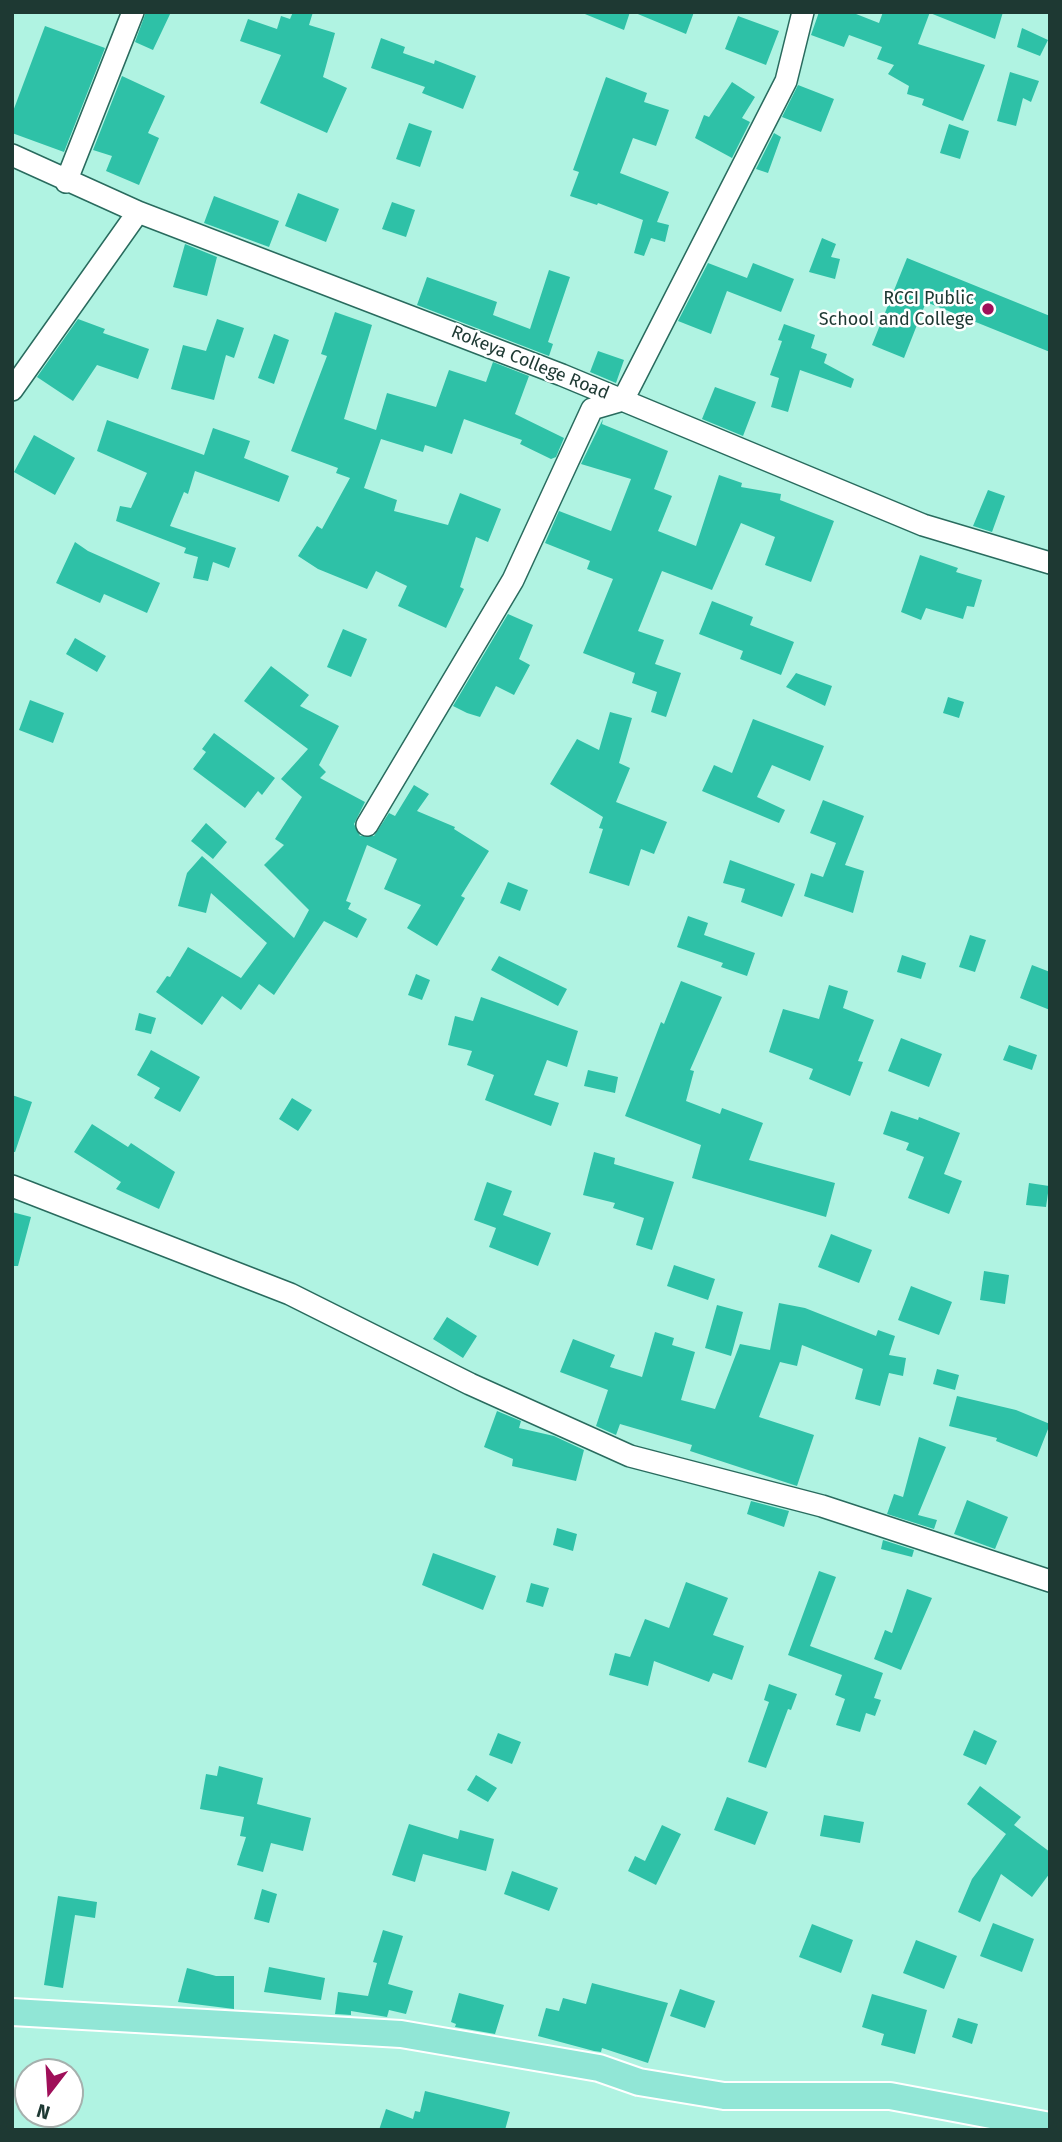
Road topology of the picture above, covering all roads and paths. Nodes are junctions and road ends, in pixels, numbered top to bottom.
1 (133, 12) edge
2 (803, 12) edge
3 (12, 155) edge
4 (66, 182) junction
5 (138, 212) junction
6 (12, 390) edge
7 (623, 400) junction
8 (1050, 564) edge
9 (367, 825) dead end
10 (12, 1186) edge
11 (1050, 1581) edge
12 (12, 2012) edge
13 (1050, 2126) edge

1 - 4 street
2 - 7 street
3 - 4 street, Rokeya College Road
4 - 5 street, Rokeya College Road
5 - 6 street
5 - 7 street, Rokeya College Road
7 - 8 street, Rokeya College Road
7 - 9 street
10 - 11 street
12 - 13 main road

